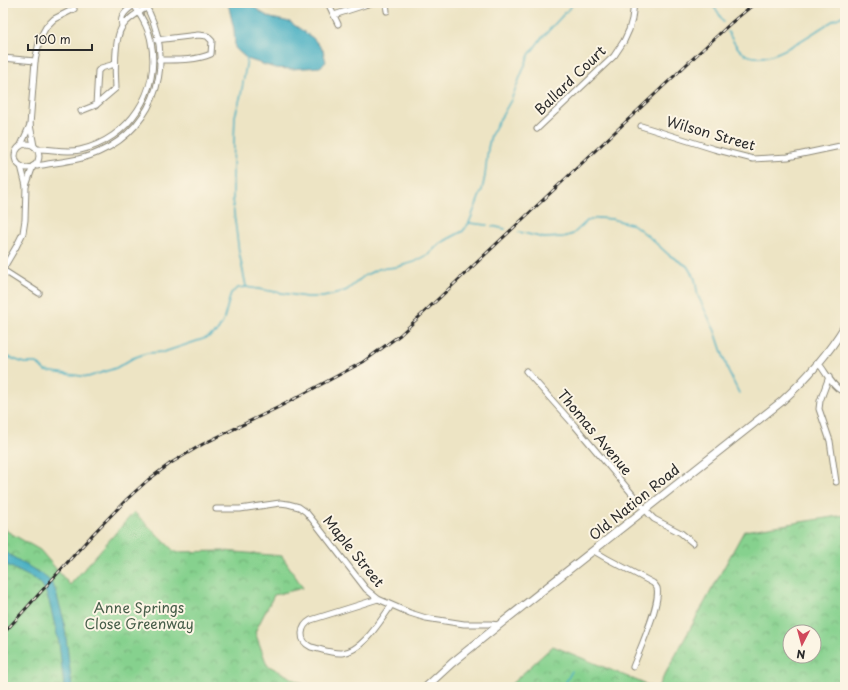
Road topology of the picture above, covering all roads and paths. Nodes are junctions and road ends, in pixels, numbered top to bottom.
1 (154, 3) edge
2 (328, 3) edge
3 (371, 3) edge
4 (386, 3) edge
5 (634, 3) edge
6 (135, 4) edge
7 (146, 6) edge
8 (74, 9) dead end
9 (388, 11) dead end
10 (139, 13) junction
11 (334, 14) junction
12 (338, 24) dead end
13 (122, 26) junction
14 (158, 39) junction
15 (151, 40) junction
16 (3, 58) edge
17 (154, 60) junction
18 (161, 60) junction
19 (35, 61) junction
20 (115, 64) junction
21 (96, 105) junction
22 (81, 111) dead end
23 (138, 111) junction
24 (144, 115) junction
25 (30, 125) junction
26 (641, 126) dead end
27 (537, 129) dead end
28 (21, 145) junction
29 (845, 145) edge
30 (36, 147) junction
31 (21, 166) junction
32 (34, 166) junction
33 (26, 186) junction
34 (3, 269) edge
35 (39, 293) dead end
36 (845, 326) edge
37 (819, 364) junction
38 (526, 370) dead end
39 (829, 377) junction
40 (845, 391) edge
41 (836, 482) dead end
42 (216, 509) dead end
43 (645, 509) junction
44 (693, 543) dead end
45 (594, 551) junction
46 (378, 599) junction
47 (391, 606) junction
48 (499, 625) junction
49 (633, 667) dead end
50 (426, 687) edge

1 - 7 street
2 - 11 street
3 - 11 street
4 - 9 street
5 - 27 street, Ballard Court
6 - 10 street
6 - 13 street
7 - 10 street
7 - 14 street
8 - 19 street
10 - 13 street
10 - 15 street
11 - 12 street
13 - 20 street
14 - 15 street
14 - 18 street
14 - 18 street
15 - 17 street
16 - 19 street
17 - 18 street
17 - 23 street
18 - 24 street
19 - 25 street
20 - 21 street
20 - 21 street
21 - 22 street
23 - 24 street
23 - 30 street
24 - 32 street
25 - 28 street
25 - 30 street
26 - 29 street, Wilson Street
28 - 30 street
28 - 31 street
30 - 32 street
31 - 32 street
31 - 33 street
32 - 33 street
33 - 34 street
34 - 35 street
36 - 37 main road, Old Nation Road
37 - 39 street
37 - 43 main road, Old Nation Road
38 - 43 street, Thomas Avenue
39 - 40 street
39 - 41 street
42 - 46 street, Maple Street
43 - 44 street, Thomas Avenue
43 - 45 main road, Old Nation Road
45 - 48 main road, Old Nation Road
45 - 49 street
46 - 47 street, Maple Street
46 - 47 street
47 - 48 street, Maple Street
48 - 50 main road, Old Nation Road

